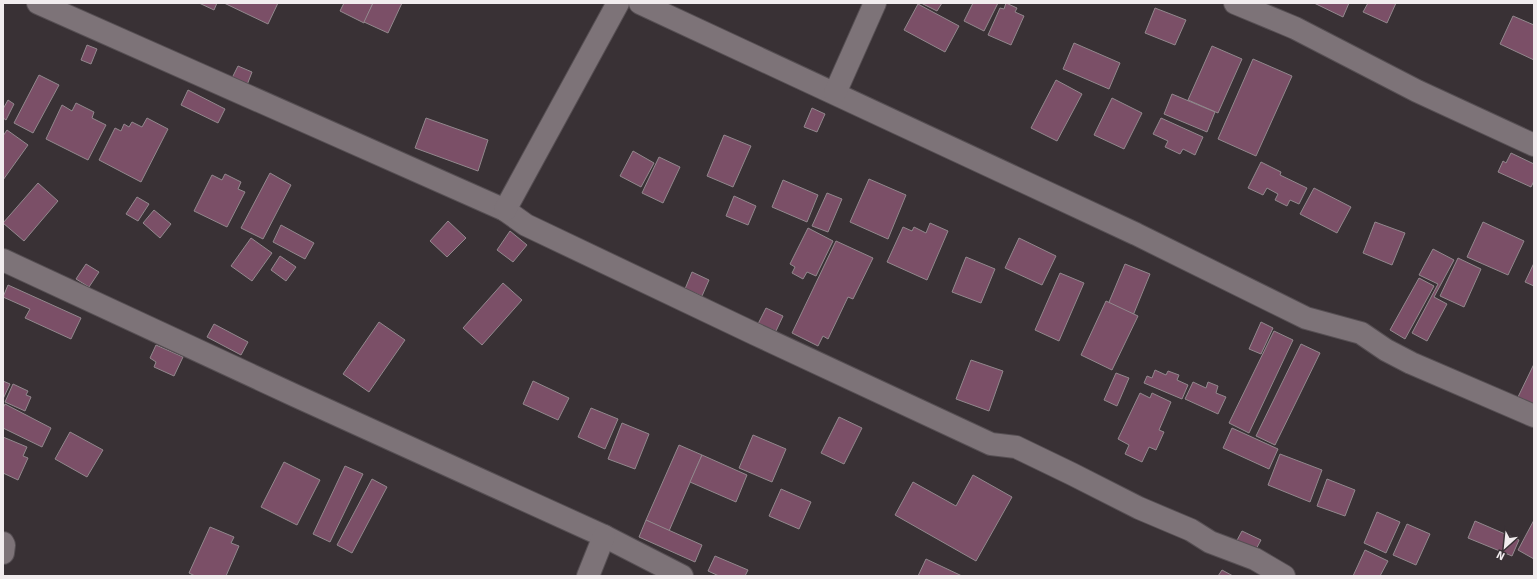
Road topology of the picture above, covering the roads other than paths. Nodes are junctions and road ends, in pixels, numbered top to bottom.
1 (38, 3) edge
2 (618, 3) edge
3 (640, 3) edge
4 (875, 3) edge
5 (1235, 3) edge
6 (835, 93) junction
7 (1534, 145) edge
8 (505, 210) junction
9 (3, 260) edge
10 (1534, 416) edge
11 (604, 536) junction
12 (3, 543) edge
13 (3, 553) edge
14 (588, 576) edge
15 (682, 576) edge
16 (1284, 576) edge

1 - 8 street
2 - 8 street
3 - 6 street
4 - 6 street
5 - 7 street
6 - 10 street
8 - 16 street
9 - 11 street
11 - 14 street
11 - 15 street
12 - 13 street

